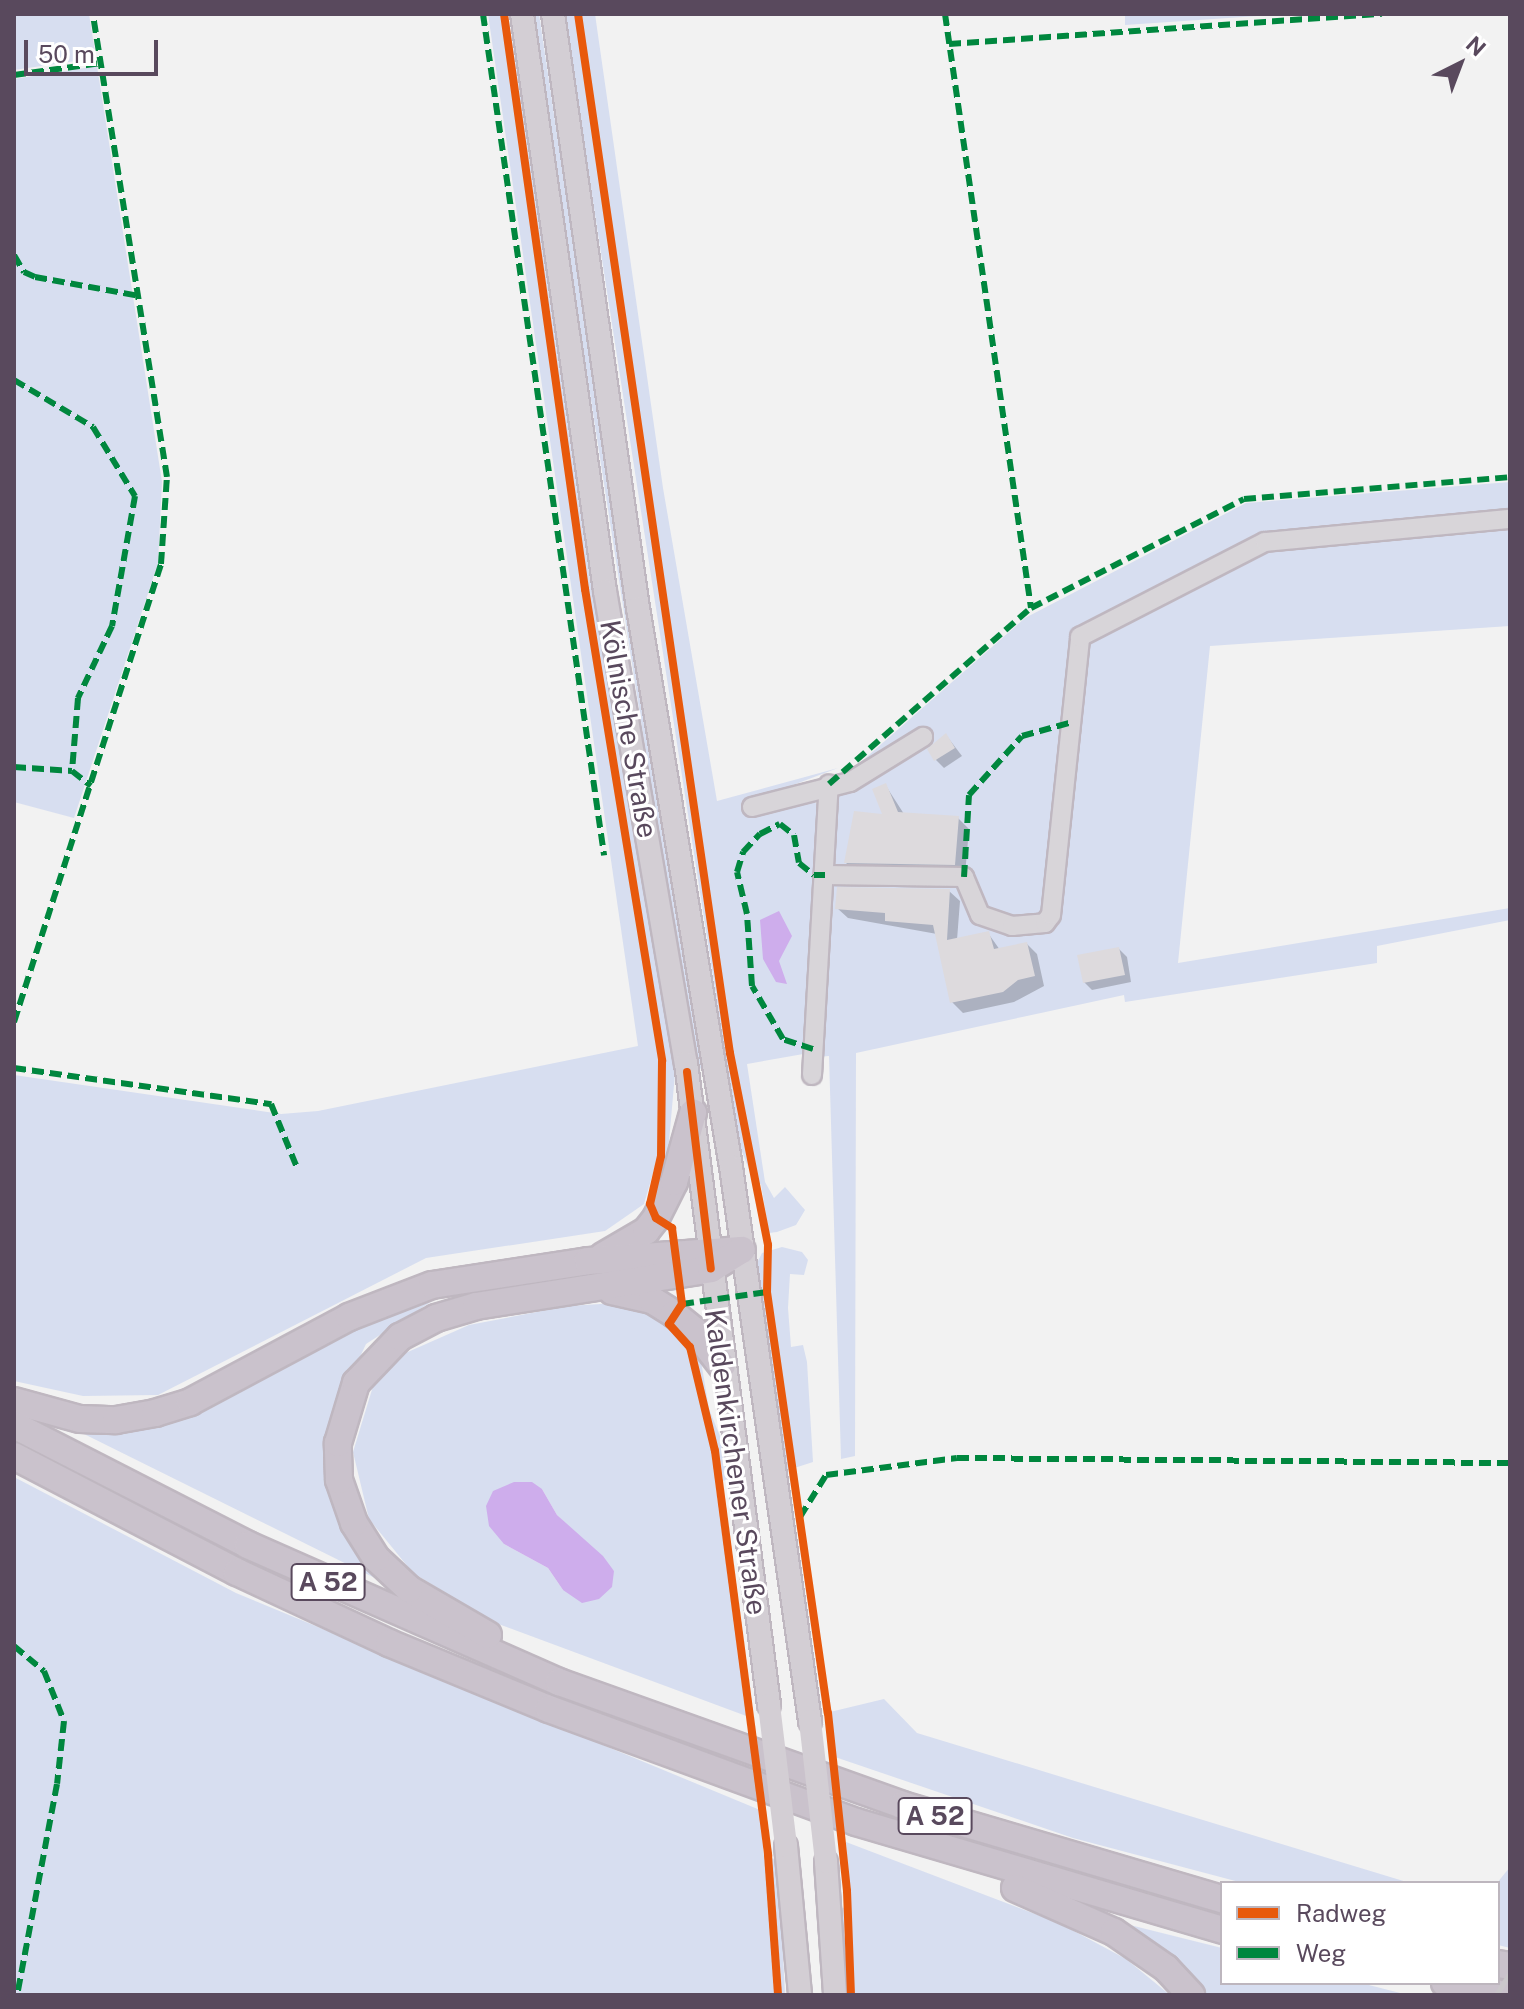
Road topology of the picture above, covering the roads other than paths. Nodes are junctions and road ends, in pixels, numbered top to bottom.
1 (522, 14) edge
2 (553, 14) edge
3 (1510, 519) edge
4 (923, 737) dead end
5 (829, 784) junction
6 (752, 807) dead end
7 (825, 875) junction
8 (687, 1068) joint
9 (812, 1075) dead end
10 (716, 1085) joint
11 (693, 1113) junction
12 (742, 1250) junction
13 (710, 1259) junction
14 (588, 1261) junction
15 (589, 1289) junction
16 (722, 1366) junction
17 (14, 1401) edge
18 (14, 1425) edge
19 (14, 1456) edge
20 (653, 1716) junction
21 (856, 1822) junction
22 (1220, 1898) edge
23 (1220, 1929) edge
24 (1455, 1985) edge
25 (800, 1995) edge
26 (835, 1995) edge
27 (1191, 1995) edge
28 (1505, 1995) edge

1 - 8 main road, Kölnische Straße
2 - 10 main road, Kölnische Straße
3 - 7 lane
4 - 5 lane
5 - 6 lane
5 - 7 lane
7 - 9 lane
8 - 11 main road, Kaldenkirchener Straße
10 - 12 main road, Kaldenkirchener Straße
11 - 13 main road, Kaldenkirchener Straße
11 - 14 highway
12 - 13 highway
12 - 26 main road, Kaldenkirchener Straße, bridge
13 - 14 highway
13 - 15 highway
13 - 16 main road, Kaldenkirchener Straße
14 - 17 highway
15 - 16 highway
15 - 20 highway
16 - 25 main road, Kaldenkirchener Straße, bridge
18 - 20 highway, A 52
19 - 21 highway, A 52
20 - 22 highway, A 52
21 - 23 highway, A 52
21 - 27 highway
24 - 28 highway

